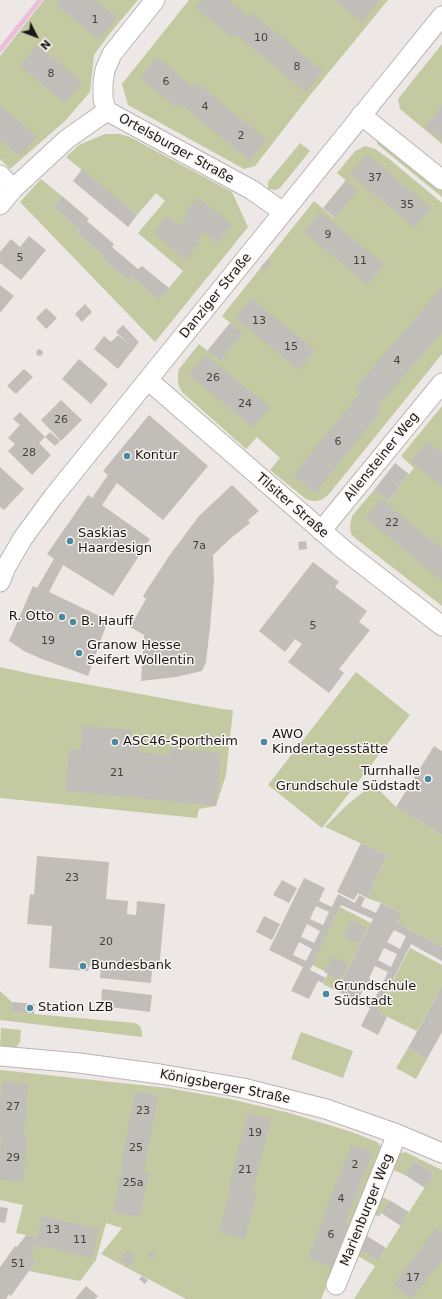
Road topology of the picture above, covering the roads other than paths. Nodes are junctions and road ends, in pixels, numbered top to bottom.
1 (155, 0) edge
2 (442, 16) edge
3 (107, 111) junction
4 (361, 115) junction
5 (0, 175) edge
6 (442, 180) edge
7 (13, 189) junction
8 (0, 205) edge
9 (283, 212) junction
10 (148, 380) junction
11 (442, 383) edge
12 (321, 531) junction
13 (0, 582) edge
14 (442, 626) edge
15 (0, 1056) edge
16 (397, 1134) junction
17 (442, 1153) edge
18 (336, 1285) dead end

1 - 3 street
2 - 4 street, Danziger Straße
3 - 7 street, Ortelsburger Straße
3 - 9 street, Ortelsburger Straße
4 - 6 street
4 - 9 street, Danziger Straße
5 - 7 street
7 - 8 street, Ortelsburger Straße
9 - 10 street, Danziger Straße
10 - 12 street, Tilsiter Straße
10 - 13 street, Danziger Straße
11 - 12 street, Allensteiner Weg
12 - 14 street, Tilsiter Straße
15 - 16 street, Königsberger Straße
16 - 17 street, Königsberger Straße
16 - 18 street, Marienburger Weg

